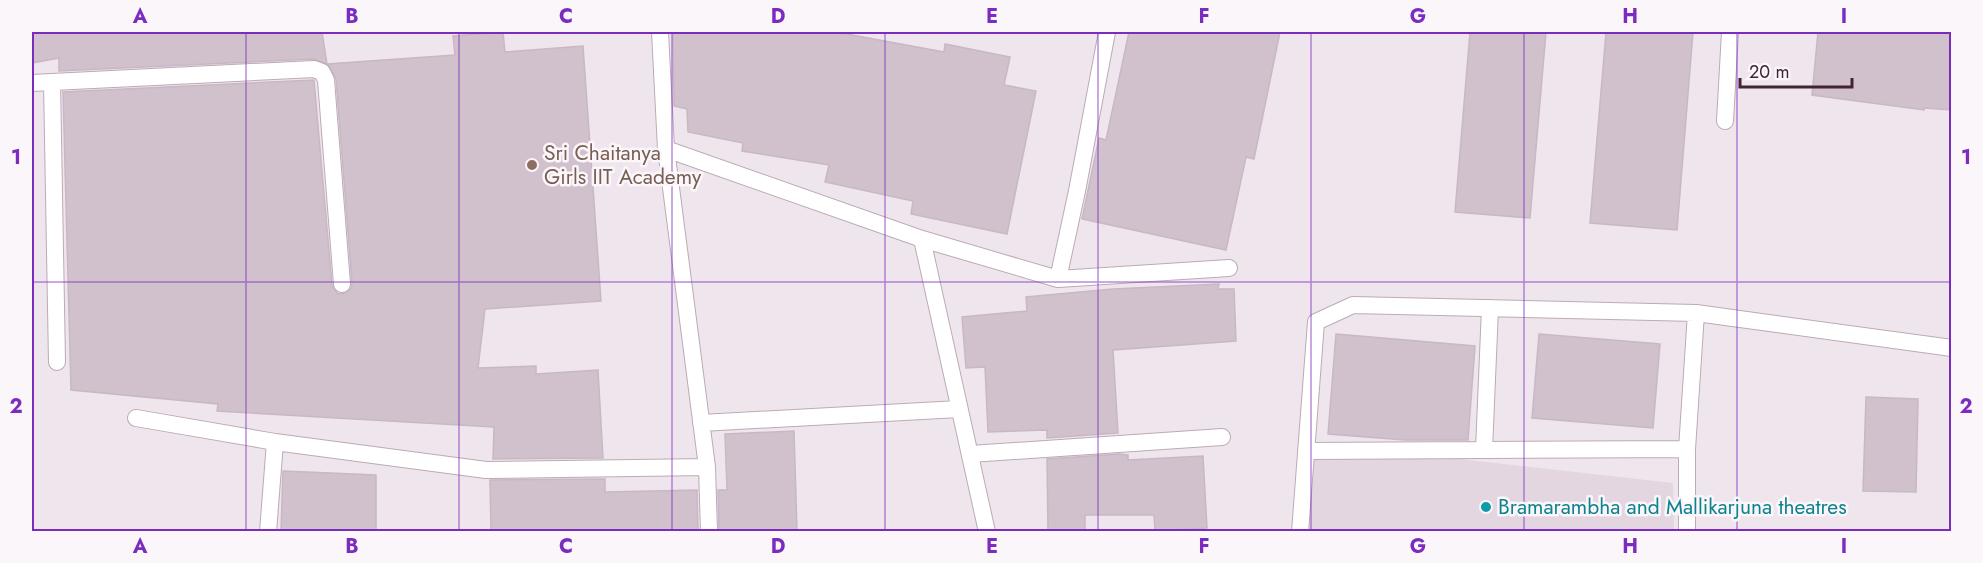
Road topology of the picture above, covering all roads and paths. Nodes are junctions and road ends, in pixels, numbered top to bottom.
1 (660, 32) edge
2 (1107, 32) edge
3 (1730, 32) edge
4 (52, 82) junction
5 (32, 83) edge
6 (1725, 121) dead end
7 (666, 149) junction
8 (922, 240) junction
9 (1229, 268) dead end
10 (1058, 279) junction
11 (342, 284) dead end
12 (1490, 308) junction
13 (1696, 313) junction
14 (1952, 348) edge
15 (57, 362) dead end
16 (959, 409) junction
17 (136, 418) dead end
18 (701, 423) junction
19 (1222, 437) dead end
20 (275, 442) junction
21 (1687, 449) junction
22 (1484, 450) junction
23 (1306, 451) junction
24 (970, 454) junction
25 (707, 467) junction
26 (268, 531) edge
27 (709, 531) edge
28 (987, 531) edge
29 (1300, 531) edge
30 (1687, 531) edge

1 - 7 street
2 - 10 street
3 - 6 street
4 - 5 street
4 - 11 street
4 - 15 street
7 - 8 street
7 - 18 street
8 - 10 street
8 - 16 street
9 - 10 street
12 - 13 street
12 - 22 street
12 - 23 street
13 - 14 street
13 - 21 street
16 - 18 street
16 - 24 street
17 - 20 street
18 - 25 street
19 - 24 street
20 - 25 street
20 - 26 street
21 - 22 street
21 - 30 street
22 - 23 street
23 - 29 street
24 - 28 street
25 - 27 street

